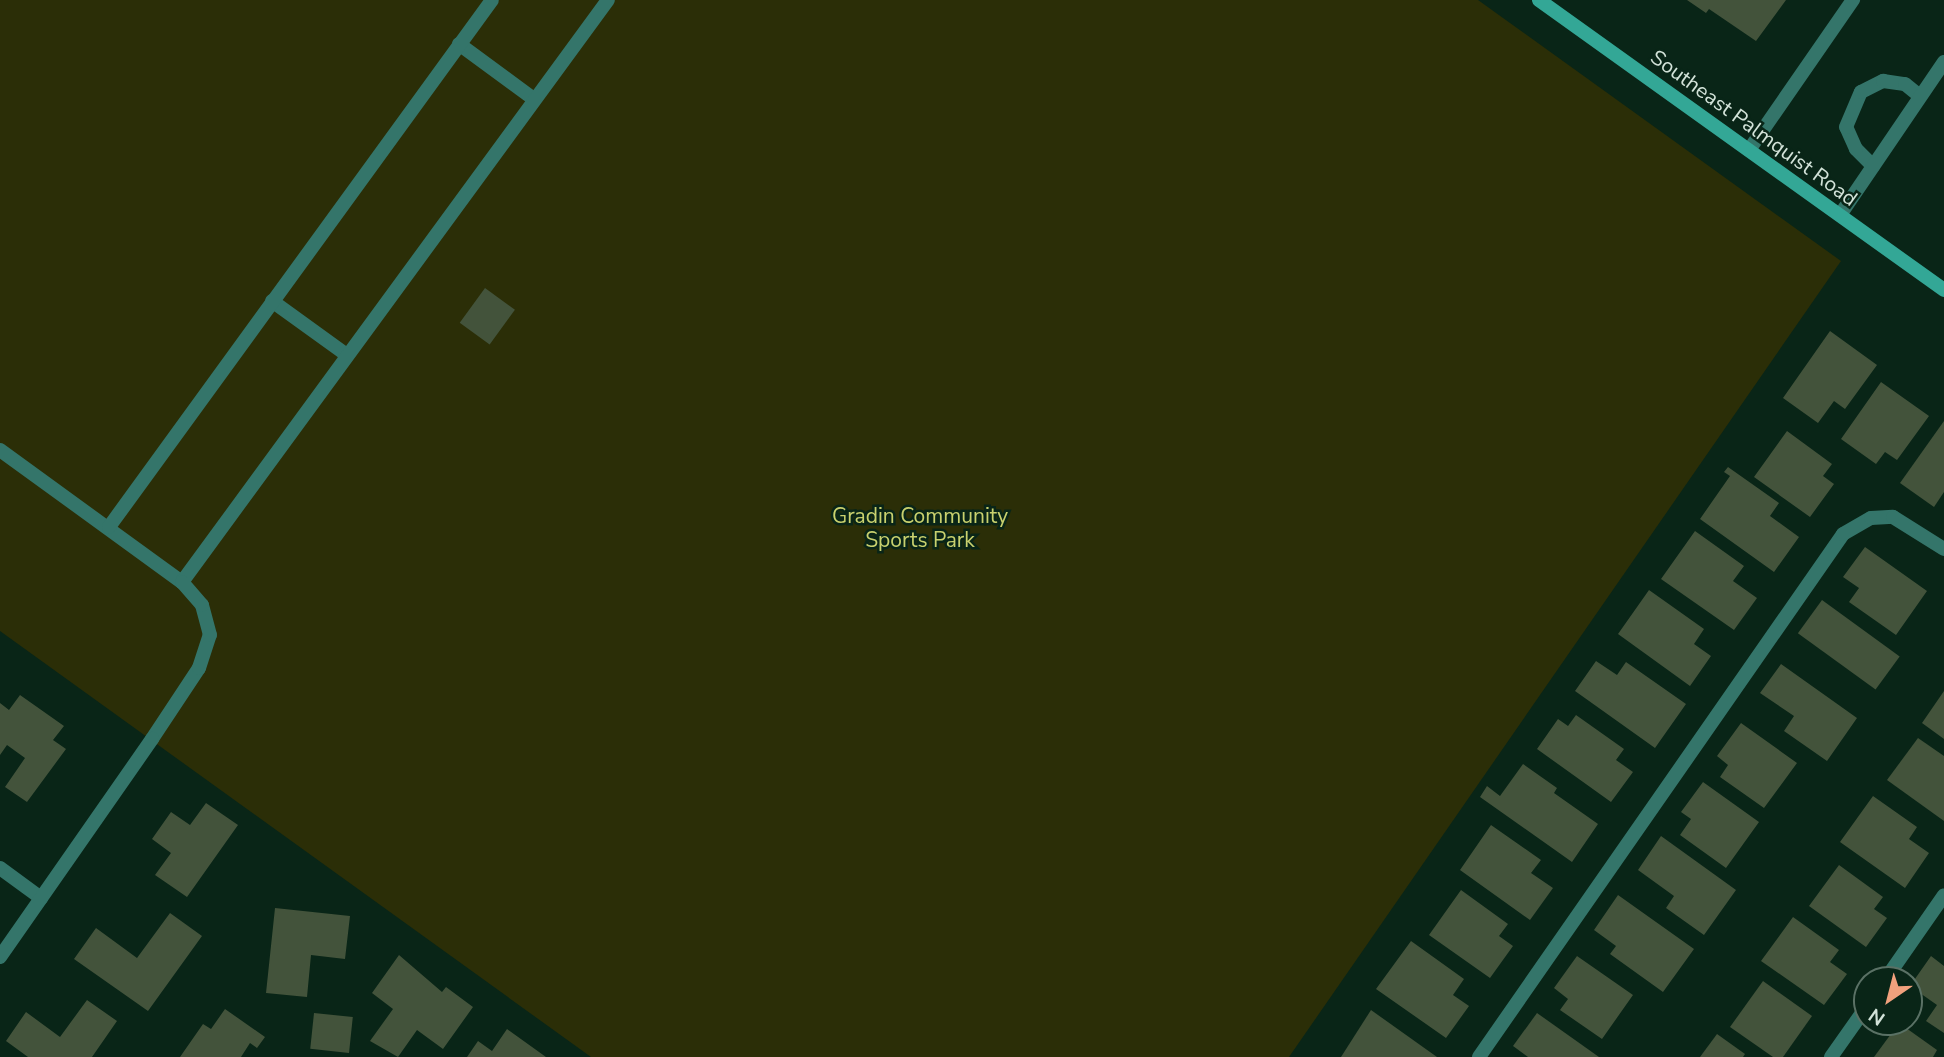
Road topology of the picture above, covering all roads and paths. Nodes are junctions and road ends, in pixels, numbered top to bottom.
1 (492, 0) edge
2 (608, 0) edge
3 (1539, 0) edge
4 (1853, 0) edge
5 (459, 44) junction
6 (1944, 62) edge
7 (1920, 96) junction
8 (534, 99) junction
9 (1749, 150) junction
10 (1873, 166) junction
11 (1840, 215) junction
12 (1944, 290) edge
13 (272, 301) junction
14 (347, 355) junction
15 (0, 450) edge
16 (109, 527) junction
17 (1944, 548) edge
18 (182, 582) junction
19 (0, 868) edge
20 (1944, 895) edge
21 (41, 898) junction
22 (0, 957) edge
23 (1895, 966) edge
24 (1853, 1026) edge
25 (1479, 1057) edge
26 (1831, 1057) edge

1 - 5 street
2 - 8 street
3 - 9 main road, Southeast Palmquist Road
4 - 9 street
5 - 8 street
5 - 13 street
6 - 7 street
7 - 10 street
7 - 10 street
8 - 14 street
9 - 11 main road, Southeast Palmquist Road
10 - 11 street
11 - 12 main road, Southeast Palmquist Road
13 - 14 street
13 - 16 street
14 - 18 street
15 - 16 street
16 - 18 street
17 - 25 street
18 - 21 street
19 - 21 street
20 - 23 street
21 - 22 street
24 - 26 street

